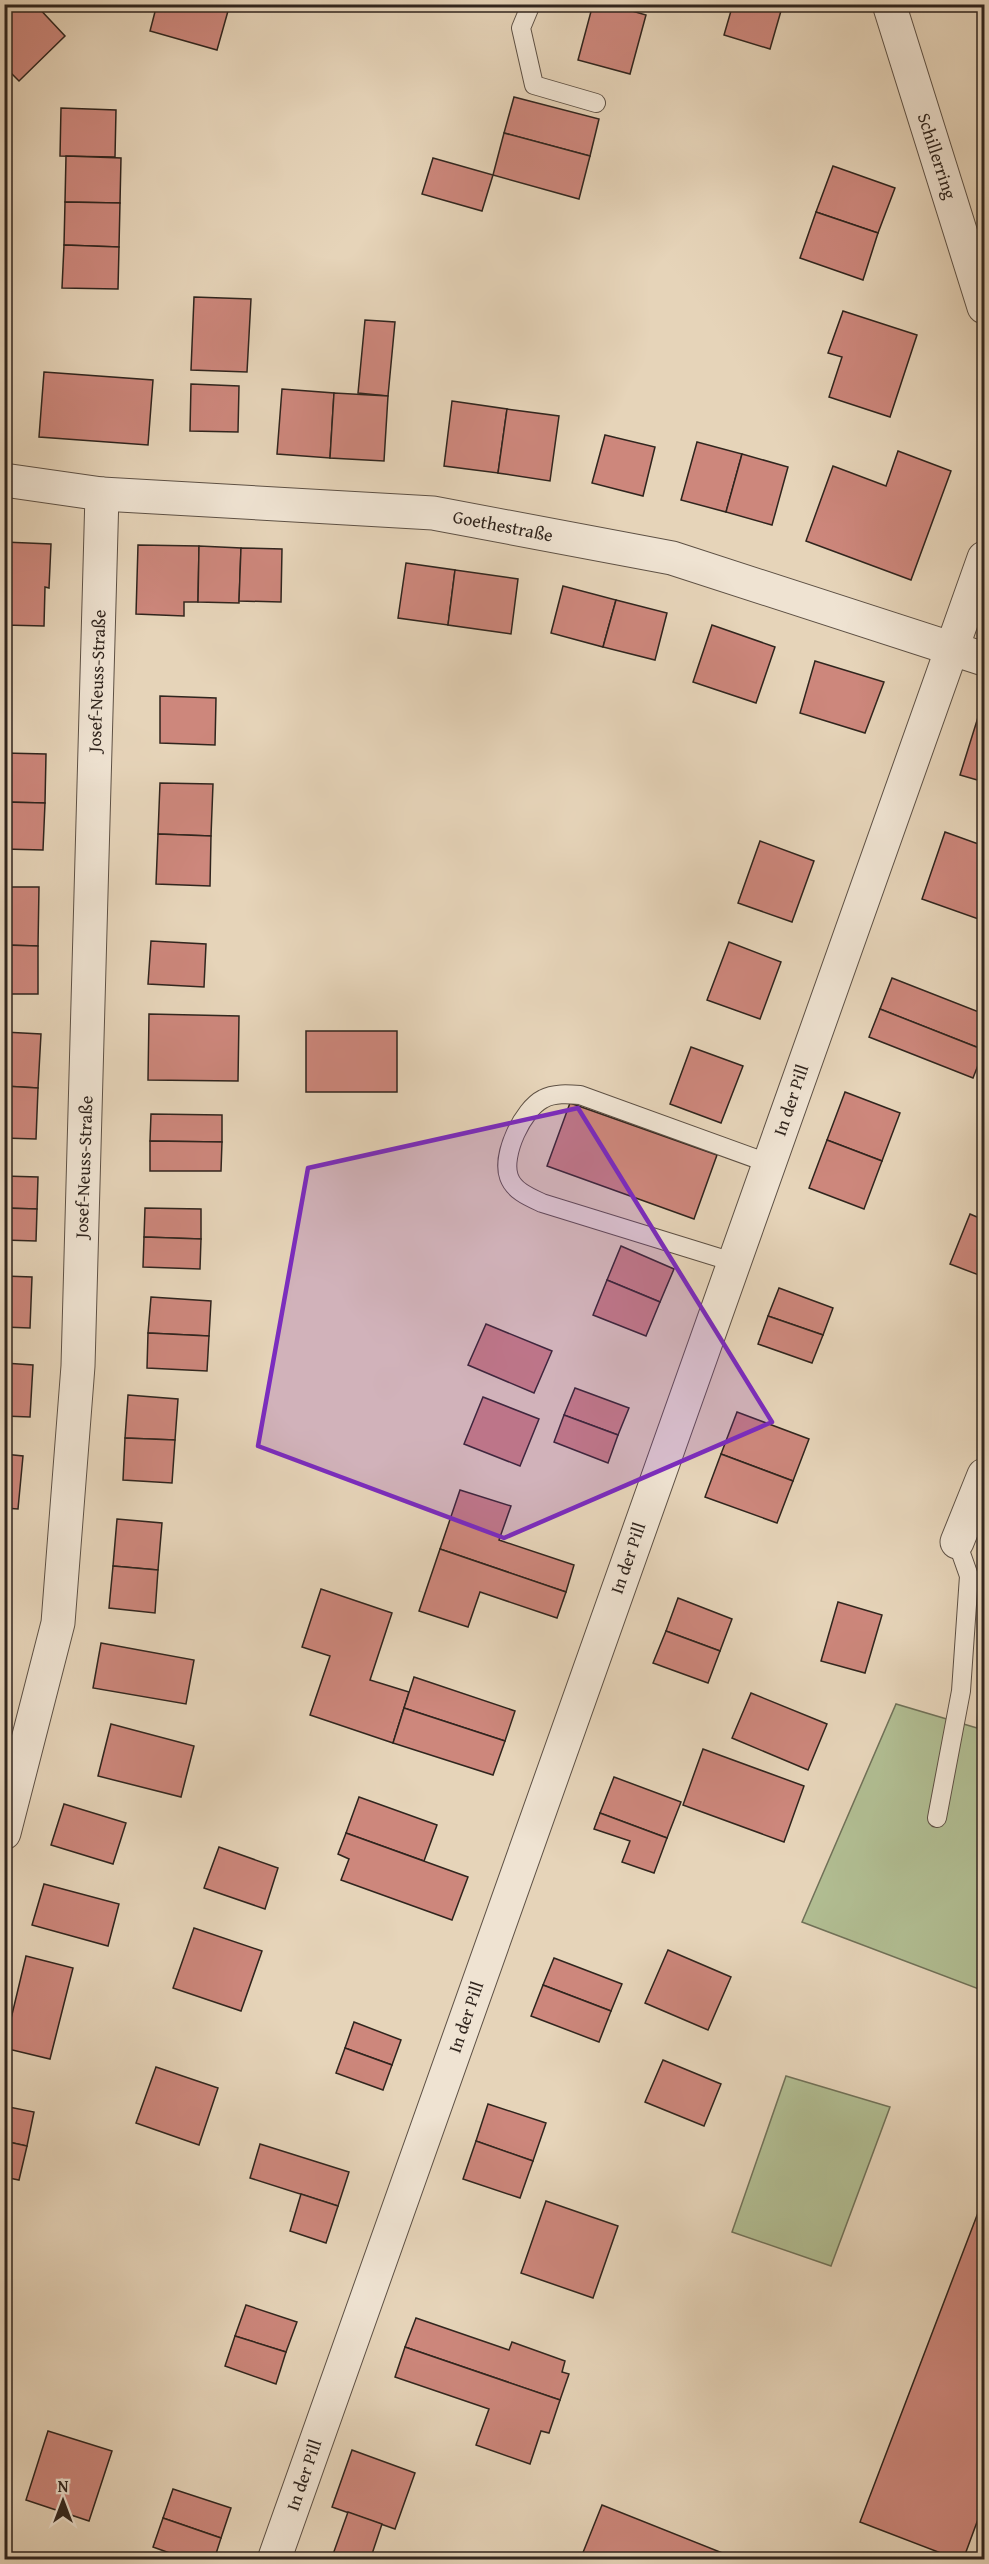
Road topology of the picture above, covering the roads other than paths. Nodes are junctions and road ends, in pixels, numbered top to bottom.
1 (531, 4) edge
2 (889, 4) edge
3 (596, 103) dead end
4 (984, 307) edge
5 (4, 480) edge
6 (102, 494) junction
7 (984, 558) edge
8 (951, 648) junction
9 (984, 659) edge
10 (768, 1163) junction
11 (733, 1262) junction
12 (984, 1475) edge
13 (957, 1542) joint
14 (937, 1818) dead end
15 (4, 1833) edge
16 (274, 2559) edge

1 - 3 lane
2 - 4 street, Schillerring
5 - 6 street, Goethestraße
6 - 8 street, Goethestraße
6 - 15 street, Josef-Neuss-Straße
7 - 8 street, In der Pill
8 - 9 street, Goethestraße
8 - 10 street, In der Pill
10 - 11 street, In der Pill
10 - 11 lane
11 - 16 street, In der Pill
12 - 13 street
13 - 14 lane

